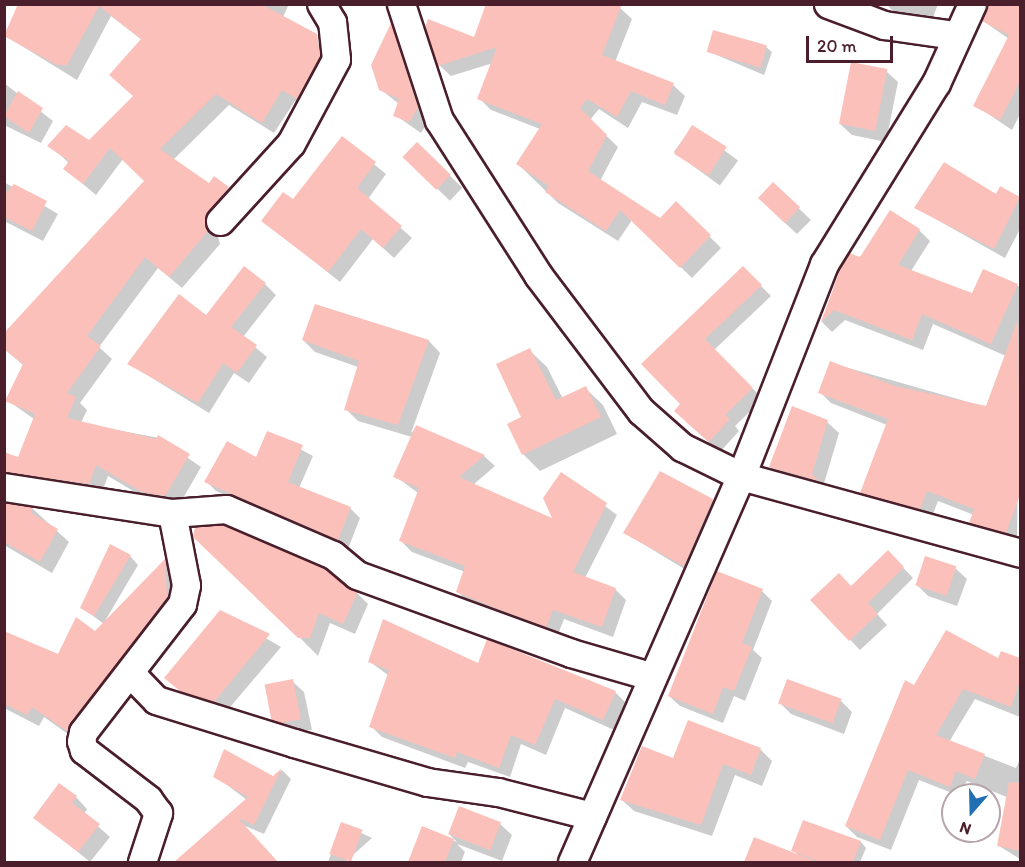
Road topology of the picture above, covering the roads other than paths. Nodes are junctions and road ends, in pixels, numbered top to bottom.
1 (321, 4) edge
2 (401, 4) edge
3 (828, 4) edge
4 (972, 4) edge
5 (955, 35) junction
6 (220, 221) dead end
7 (741, 476) junction
8 (4, 487) edge
9 (172, 513) junction
10 (1020, 553) edge
11 (130, 673) junction
12 (650, 676) junction
13 (592, 816) junction
14 (142, 862) edge
15 (572, 862) edge

1 - 6 street
2 - 7 street
3 - 5 street
4 - 5 street
5 - 7 street
7 - 10 street
7 - 12 street
8 - 9 street
9 - 11 street
9 - 12 street
11 - 13 street
11 - 14 street
12 - 13 street
13 - 15 street

